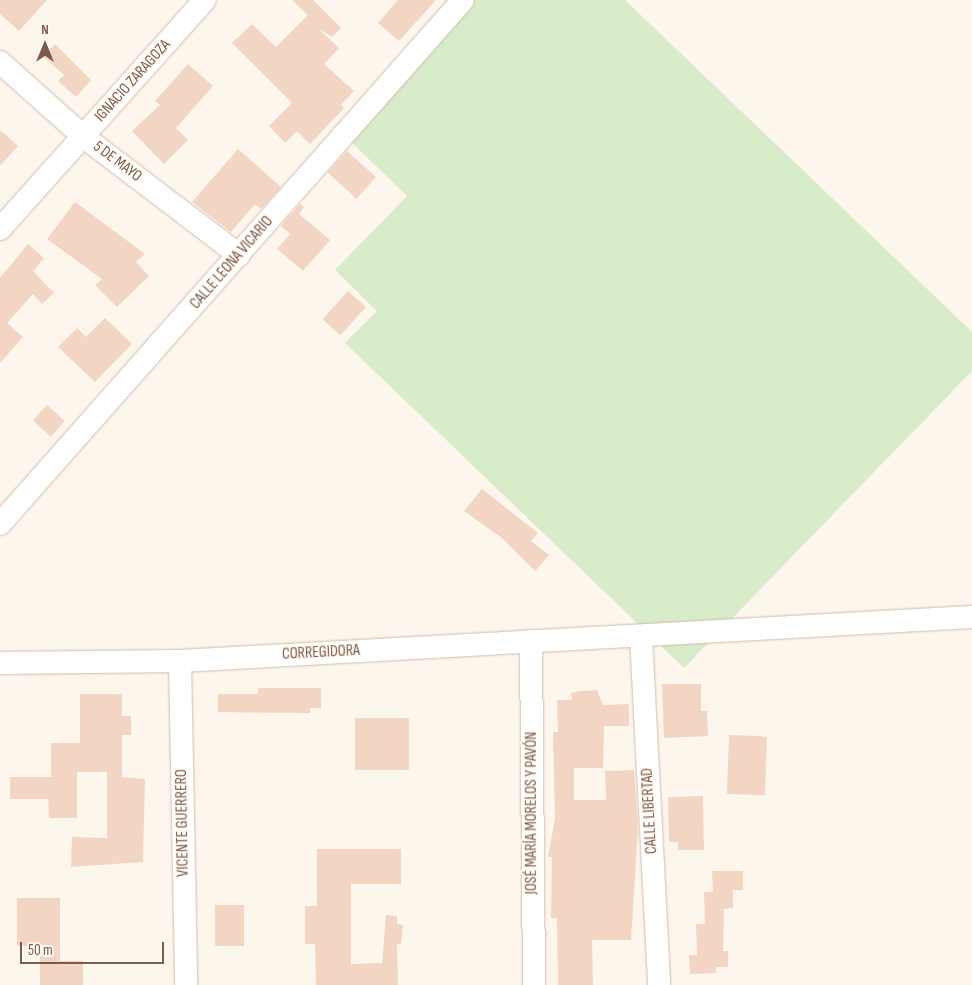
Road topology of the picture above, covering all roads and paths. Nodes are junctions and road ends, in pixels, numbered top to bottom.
1 (205, 0) edge
2 (463, 0) edge
3 (0, 62) edge
4 (84, 137) junction
5 (0, 229) edge
6 (239, 255) junction
7 (0, 524) edge
8 (972, 617) edge
9 (641, 637) junction
10 (531, 641) junction
11 (180, 661) junction
12 (0, 663) edge
13 (186, 985) edge
14 (534, 985) edge
15 (659, 985) edge

1 - 4 street, IGNACIO ZARAGOZA
2 - 6 street, CALLE LEONA VICARIO
3 - 4 street, 5 DE MAYO
4 - 5 street, IGNACIO ZARAGOZA
4 - 6 street, 5 DE MAYO
6 - 7 street, CALLE LEONA VICARIO
8 - 9 street, CORREGIDORA
9 - 10 street, CORREGIDORA
9 - 15 street, CALLE LIBERTAD
10 - 11 street, CORREGIDORA
10 - 14 street, JOSÉ MARÍA MORELOS Y PAVÓN
11 - 12 street, CORREGIDORA
11 - 13 street, VICENTE GUERRERO

